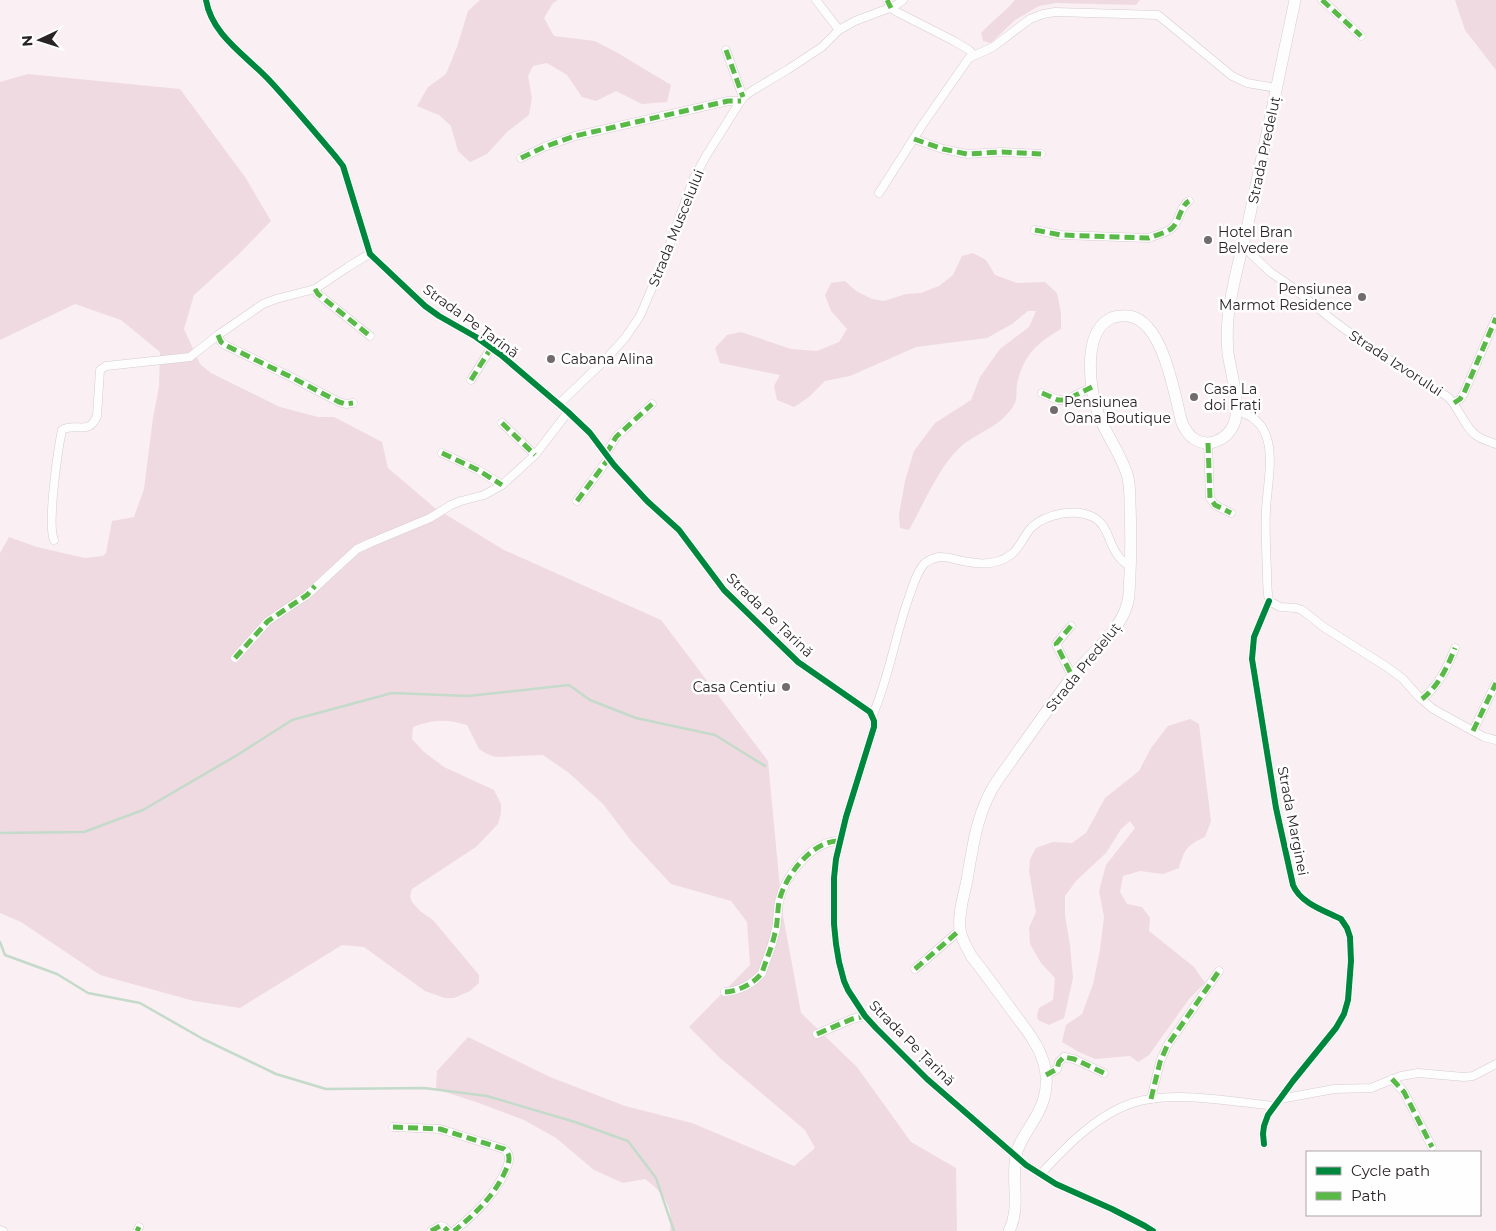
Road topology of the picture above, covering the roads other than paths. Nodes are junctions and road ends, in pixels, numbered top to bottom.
1 (206, 0) edge
2 (816, 0) edge
3 (903, 0) edge
4 (1295, 0) edge
5 (1322, 0) edge
6 (889, 4) edge
7 (839, 30) junction
8 (1361, 36) dead end
9 (726, 50) dead end
10 (974, 55) junction
11 (1276, 88) junction
12 (742, 99) junction
13 (914, 139) junction
14 (1041, 154) dead end
15 (521, 158) dead end
16 (879, 193) dead end
17 (1189, 201) dead end
18 (1035, 230) dead end
19 (1244, 247) junction
20 (370, 254) junction
21 (315, 290) junction
22 (1496, 318) edge
23 (218, 335) junction
24 (370, 336) dead end
25 (491, 348) junction
26 (471, 380) dead end
27 (1092, 387) junction
28 (1042, 394) dead end
29 (353, 403) dead end
30 (1454, 403) junction
31 (652, 404) dead end
32 (558, 405) junction
33 (1236, 411) junction
34 (568, 412) junction
35 (502, 423) dead end
36 (1208, 443) junction
37 (1496, 444) edge
38 (442, 454) dead end
39 (535, 455) junction
40 (607, 456) junction
41 (502, 485) junction
42 (577, 501) dead end
43 (1231, 513) dead end
44 (54, 540) dead end
45 (1130, 566) junction
46 (1270, 601) junction
47 (1071, 626) dead end
48 (1455, 648) dead end
49 (236, 658) dead end
50 (1072, 676) junction
51 (1496, 683) edge
52 (1422, 699) junction
53 (872, 716) junction
54 (1473, 731) junction
55 (1496, 740) edge
56 (840, 841) junction
57 (960, 930) junction
58 (915, 969) dead end
59 (1219, 971) dead end
60 (725, 992) dead end
61 (865, 1016) junction
62 (817, 1034) dead end
63 (1496, 1064) edge
64 (1104, 1073) dead end
65 (1046, 1075) junction
66 (1392, 1079) junction
67 (1151, 1099) junction
68 (1277, 1102) junction
69 (393, 1127) dead end
70 (1264, 1144) dead end
71 (1432, 1147) dead end
72 (1016, 1155) junction
73 (1040, 1175) junction
74 (432, 1231) edge
75 (448, 1231) edge
76 (454, 1231) edge
77 (1009, 1231) edge
78 (1153, 1231) edge

1 - 20 street, Strada Pe Țarină
2 - 7 street
3 - 6 street, Strada Muscelului
4 - 11 main road, Strada Predeluț
5 - 8 street
6 - 7 street, Strada Muscelului
6 - 10 street
7 - 12 street, Strada Muscelului
9 - 12 street
10 - 11 street
10 - 13 street
11 - 19 main road, Strada Predeluț
12 - 15 street
12 - 32 street, Strada Muscelului
13 - 14 street
13 - 16 street
17 - 18 street
19 - 30 street, Strada Izvorului
19 - 33 main road, Strada Predeluț
20 - 21 street
20 - 25 street, Strada Pe Țarină
21 - 23 street
21 - 24 street
22 - 30 street
23 - 29 street
23 - 44 street
25 - 26 street
25 - 32 street, Strada Pe Țarină
27 - 28 street
27 - 36 main road, Strada Predeluț
27 - 45 main road, Strada Predeluț
30 - 37 street, Strada Izvorului
31 - 40 street
32 - 34 street, Strada Pe Țarină
33 - 36 main road, Strada Predeluț
33 - 46 street
34 - 39 street
34 - 40 street, Strada Pe Țarină
35 - 39 street
36 - 43 street
38 - 41 street
39 - 41 street
40 - 42 street
40 - 53 street, Strada Pe Țarină
41 - 49 street
45 - 50 main road, Strada Predeluț
45 - 53 street, Strada Pe Țarină
46 - 52 street
46 - 68 street, Strada Marginei
47 - 50 street
48 - 52 street
50 - 57 main road, Strada Predeluț
51 - 54 street
52 - 54 street
53 - 56 street, Strada Pe Țarină
54 - 55 street
56 - 60 street
56 - 61 street, Strada Pe Țarină
57 - 58 street
57 - 65 main road, Strada Predeluț
59 - 67 street
61 - 62 street
61 - 72 street, Strada Pe Țarină
63 - 66 street
64 - 65 street
65 - 72 main road, Strada Predeluț
66 - 68 street
66 - 71 street
67 - 68 street
67 - 73 street
68 - 70 street, Strada Marginei
69 - 76 street
72 - 73 street, Strada Pe Țarină
72 - 77 main road, Strada Predeluț
73 - 78 street, Strada Pe Țarină
74 - 75 street

